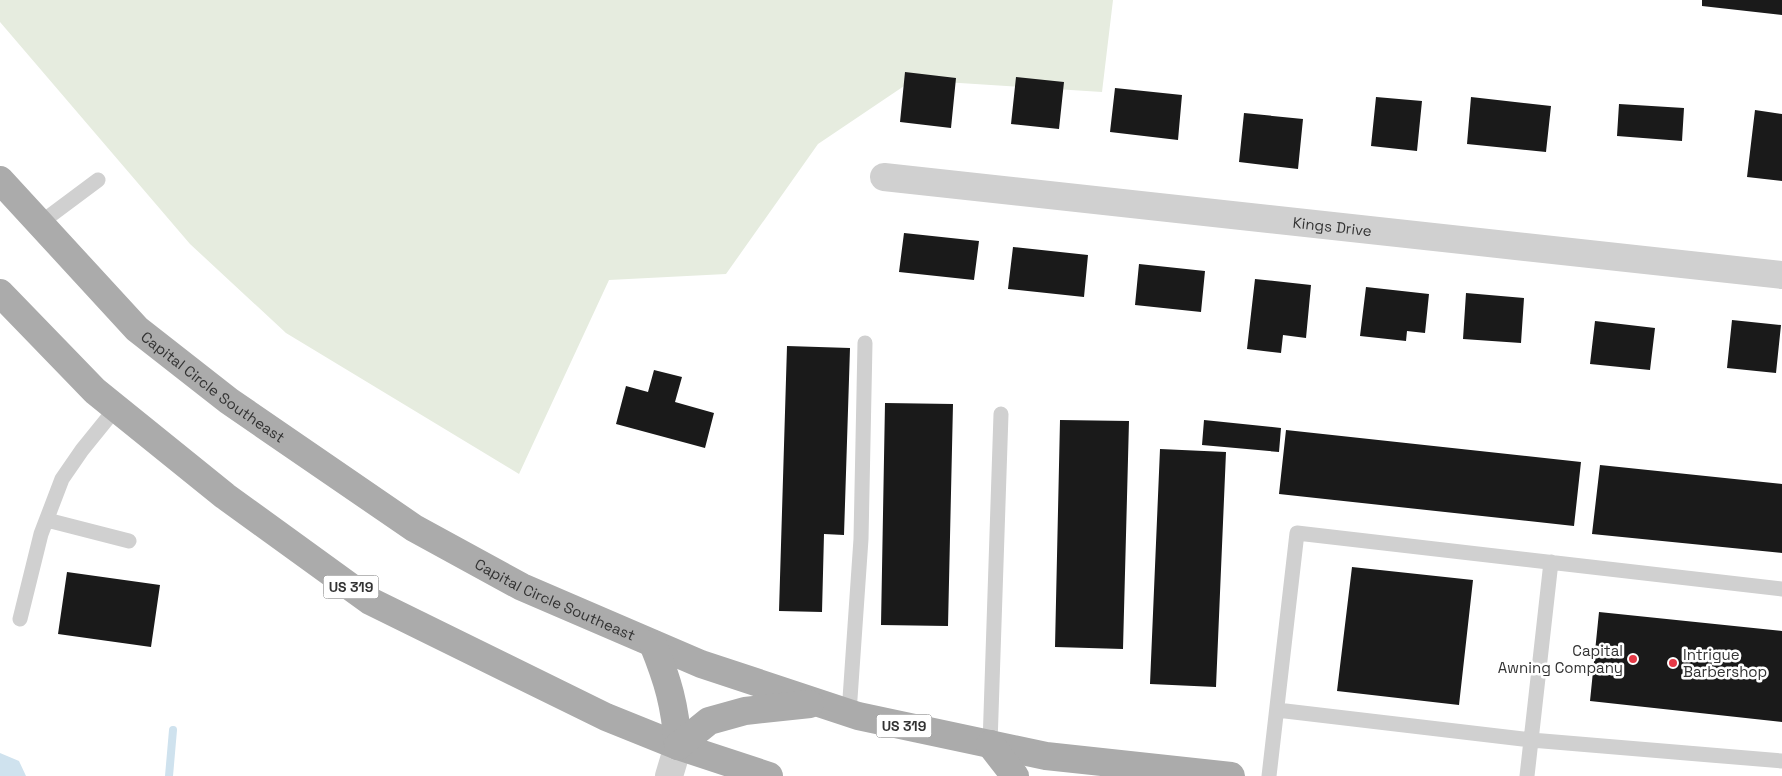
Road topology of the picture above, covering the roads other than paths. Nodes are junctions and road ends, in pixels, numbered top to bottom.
1 (884, 177) dead end
2 (0, 180) edge
3 (98, 180) dead end
4 (39, 224) junction
5 (1782, 275) edge
6 (0, 293) edge
7 (865, 343) dead end
8 (116, 408) junction
9 (1001, 414) dead end
10 (47, 520) junction
11 (129, 541) dead end
12 (1551, 562) junction
13 (1782, 589) edge
14 (20, 619) dead end
15 (654, 644) junction
16 (819, 703) junction
17 (1277, 710) junction
18 (849, 713) junction
19 (1531, 740) junction
20 (990, 744) junction
21 (678, 746) junction
22 (1782, 761) edge
23 (1181, 771) junction
24 (669, 776) edge
25 (769, 776) edge
26 (1015, 776) edge
27 (1151, 776) edge
28 (1231, 776) edge
29 (1270, 776) edge
30 (1527, 776) edge

1 - 5 street, Kings Drive
2 - 4 main road, Capital Circle Southeast / US 319
3 - 4 lane
4 - 15 main road, Capital Circle Southeast / US 319
6 - 8 main road, US 319
7 - 18 lane
8 - 10 lane
8 - 21 main road, US 319
9 - 20 lane
10 - 11 lane
10 - 14 lane
12 - 13 lane
12 - 17 lane
12 - 19 lane
15 - 16 main road, Capital Circle Southeast / US 319
15 - 21 main road
16 - 18 main road, Capital Circle Southeast / US 319
16 - 21 main road
17 - 19 lane
17 - 29 lane
18 - 20 main road, Capital Circle Southeast / US 319
19 - 22 lane
19 - 30 lane
20 - 23 main road, Capital Circle Southeast / US 319
20 - 26 main road
21 - 24 street
21 - 25 main road, US 319
23 - 27 main road
23 - 28 main road, Capital Circle Southeast / US 319

